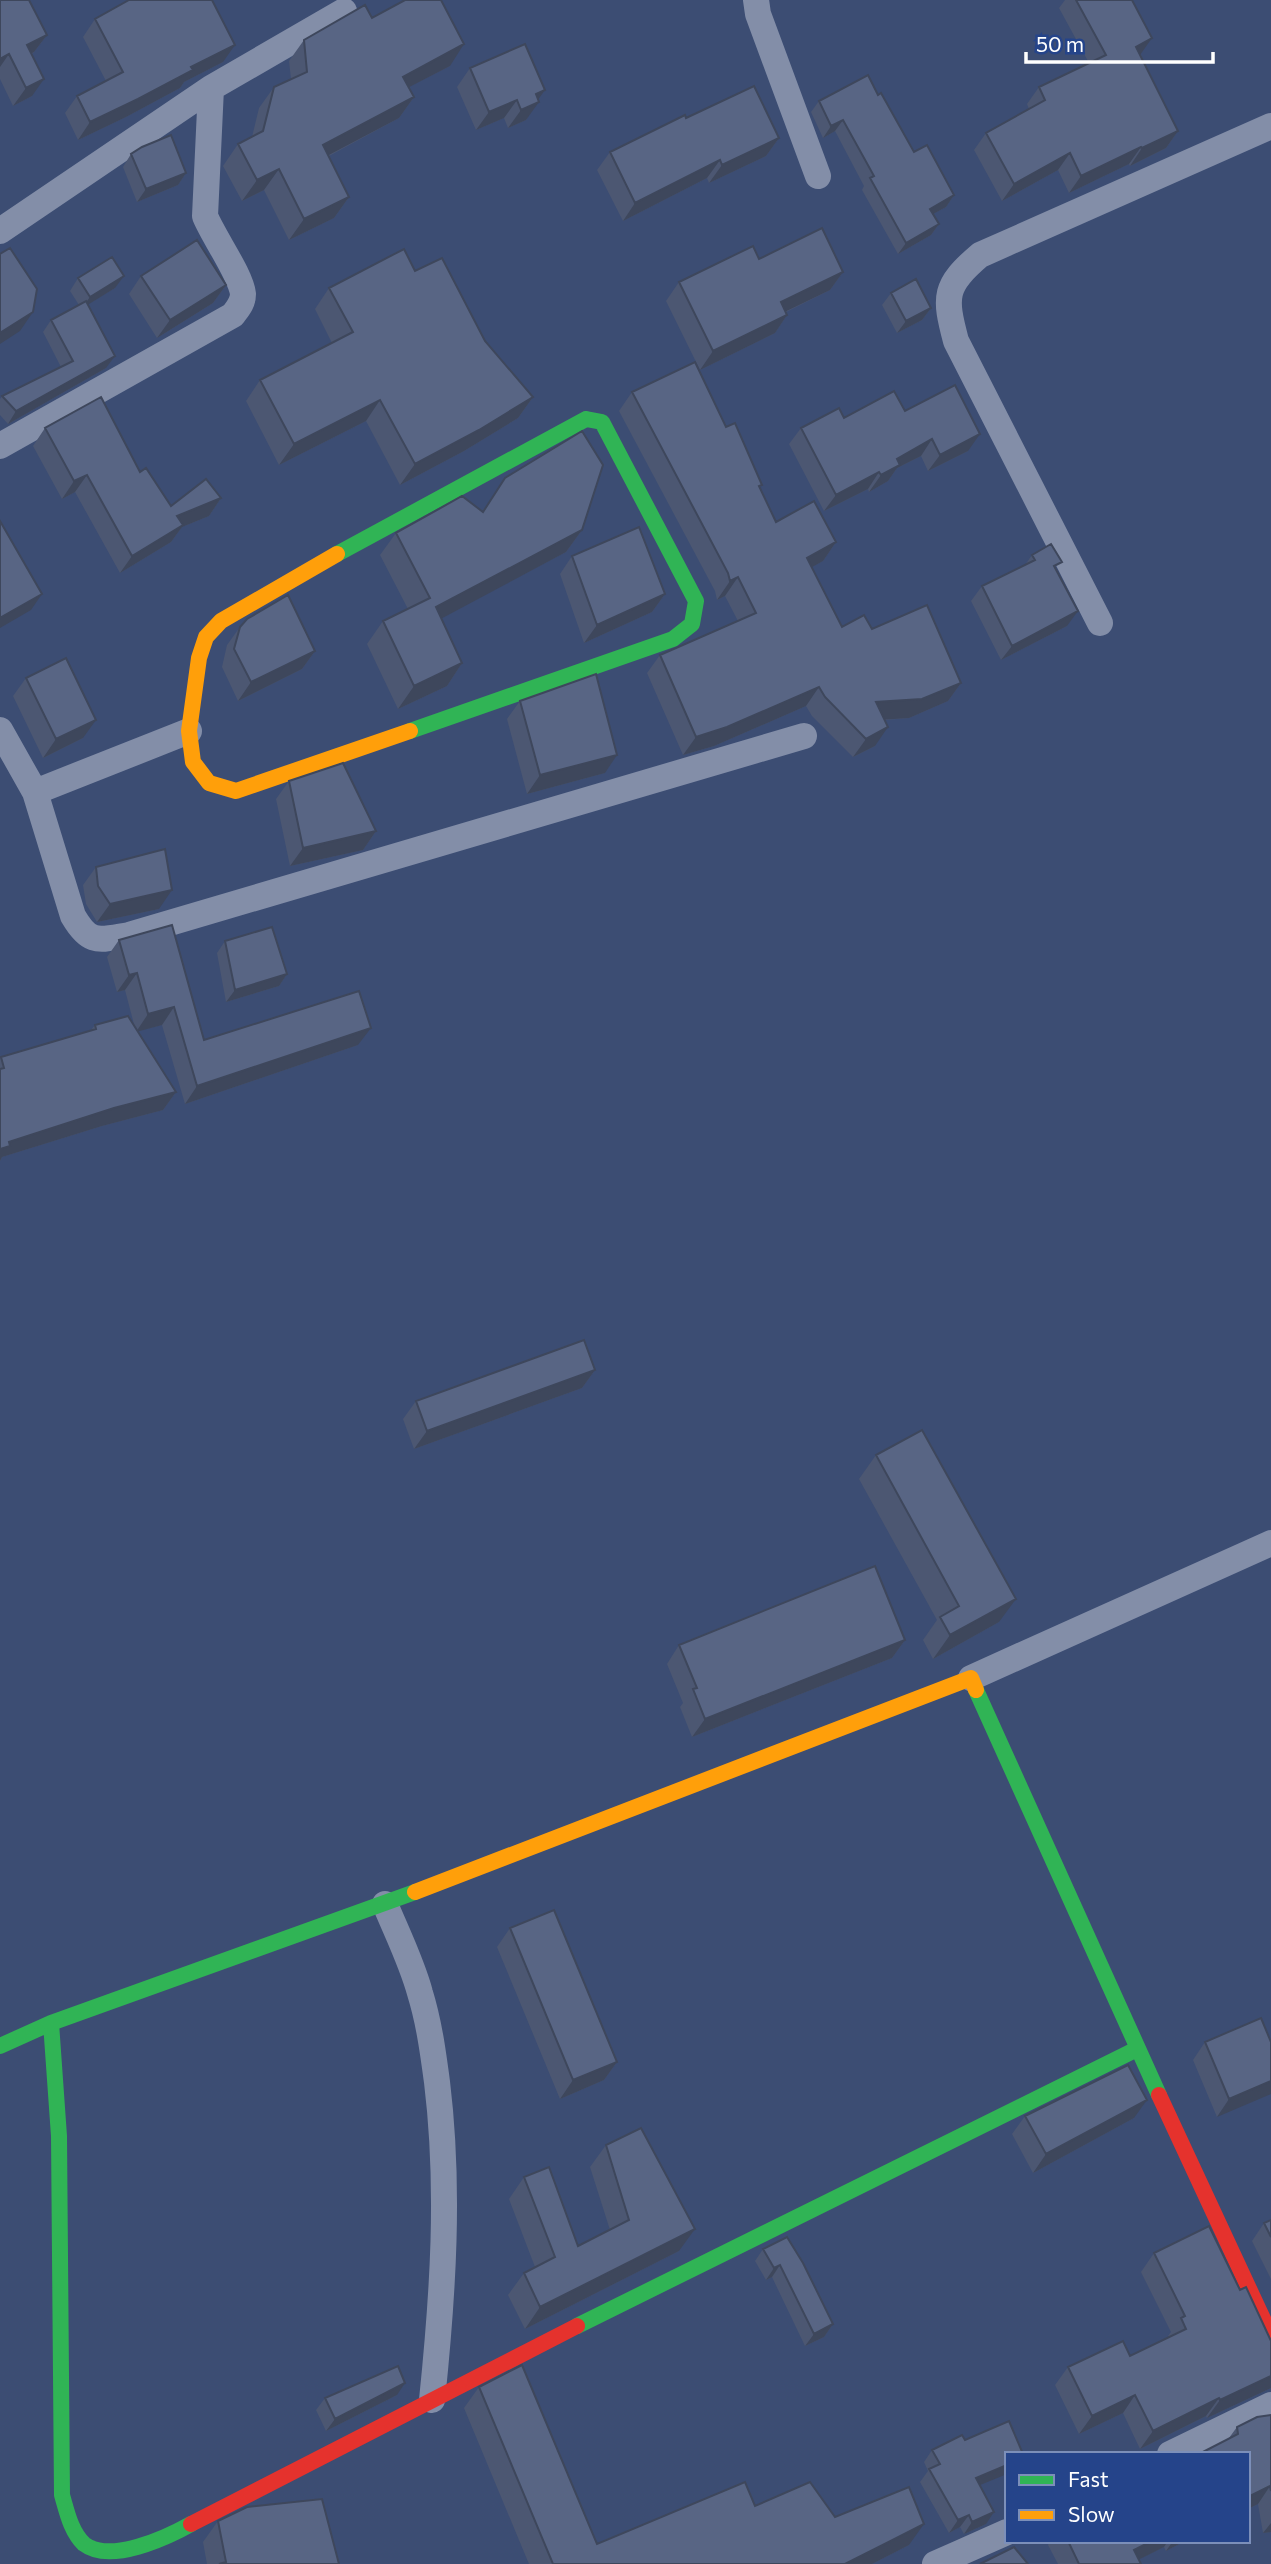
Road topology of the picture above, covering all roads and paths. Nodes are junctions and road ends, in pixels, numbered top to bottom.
1 (756, 0) edge
2 (344, 11) dead end
3 (211, 88) junction
4 (1271, 126) edge
5 (818, 176) dead end
6 (0, 231) edge
7 (0, 446) edge
8 (1100, 623) dead end
9 (0, 730) edge
10 (189, 731) junction
11 (804, 736) dead end
12 (35, 792) junction
13 (1271, 1543) edge
14 (971, 1678) junction
15 (385, 1904) junction
16 (51, 2023) junction
17 (0, 2046) edge
18 (1137, 2049) junction
19 (1271, 2336) edge
20 (432, 2400) junction
21 (1271, 2405) edge
22 (1174, 2452) edge
23 (1005, 2533) edge
24 (935, 2564) edge

1 - 5 street
2 - 3 street
3 - 6 street
3 - 7 street
4 - 8 street
9 - 12 street
10 - 10 street
10 - 12 street
11 - 12 street
13 - 14 street
14 - 15 street
14 - 18 street
15 - 16 street
15 - 20 street
16 - 17 street
16 - 20 street
18 - 19 street
18 - 20 street
21 - 22 street
23 - 24 street

